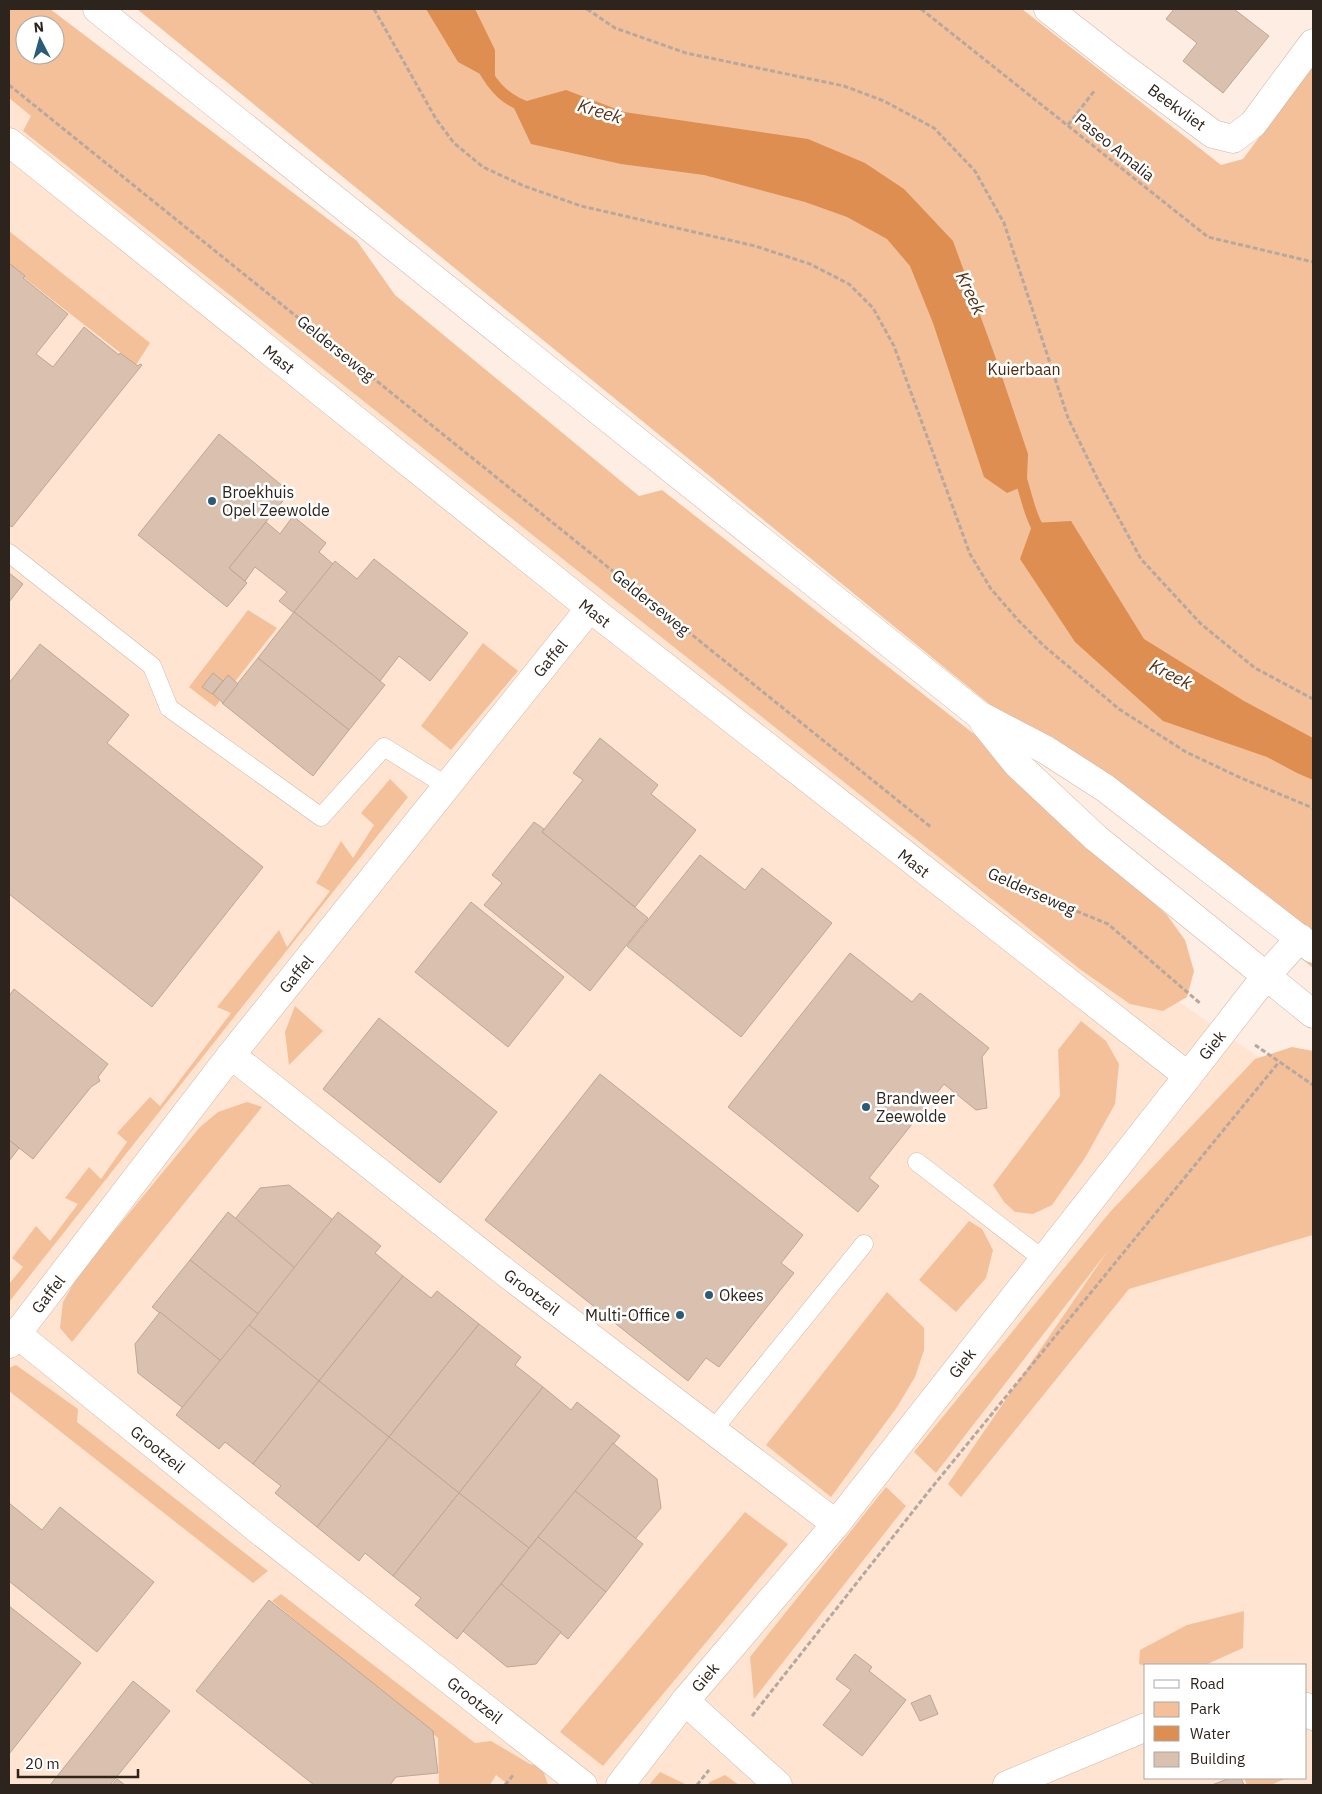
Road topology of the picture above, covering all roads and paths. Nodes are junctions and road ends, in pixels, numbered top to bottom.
1 (97, 9) edge
2 (374, 9) edge
3 (587, 9) edge
4 (921, 9) edge
5 (1048, 9) edge
6 (1313, 43) edge
7 (1116, 62) junction
8 (9, 85) edge
9 (1068, 125) junction
10 (9, 142) edge
11 (1313, 262) edge
12 (9, 553) edge
13 (590, 608) junction
14 (1313, 699) edge
15 (979, 715) junction
16 (447, 786) junction
17 (1313, 808) edge
18 (938, 832) dead end
19 (992, 876) dead end
20 (1306, 943) edge
21 (1266, 976) junction
22 (1313, 1014) edge
23 (1228, 1027) junction
24 (231, 1055) junction
25 (1279, 1062) junction
26 (1188, 1076) junction
27 (1313, 1085) edge
28 (917, 1162) dead end
29 (864, 1244) dead end
30 (1044, 1260) junction
31 (13, 1339) edge
32 (713, 1430) junction
33 (836, 1524) junction
34 (685, 1701) junction
35 (1144, 1729) edge
36 (731, 1743) junction
37 (583, 1785) edge
38 (620, 1785) edge
39 (697, 1785) edge
40 (778, 1785) edge
41 (1007, 1785) edge

1 - 15 street
2 - 17 path
3 - 14 path
4 - 9 path, Paseo Amalia
5 - 7 street, Beekvliet
6 - 7 street, Beekvliet
7 - 9 path
8 - 18 path, Gelderseweg
9 - 11 path, Paseo Amalia
10 - 13 street, Mast
12 - 16 lane
13 - 16 street, Gaffel
13 - 26 street, Mast
15 - 20 street
15 - 21 street
16 - 24 street, Gaffel
19 - 23 path, Gelderseweg
20 - 21 street, Giek
21 - 22 street
21 - 23 street, Giek
23 - 25 path, Gelderseweg
23 - 26 street, Giek
24 - 31 street, Gaffel
24 - 32 street, Grootzeil
25 - 27 path, Gelderseweg
25 - 36 path
26 - 30 street, Giek
28 - 30 lane
29 - 32 lane
30 - 33 street, Giek
31 - 37 street, Grootzeil
32 - 33 street, Grootzeil
33 - 34 street, Giek
34 - 36 street
34 - 38 street, Giek
35 - 41 street
36 - 39 path
36 - 40 street

